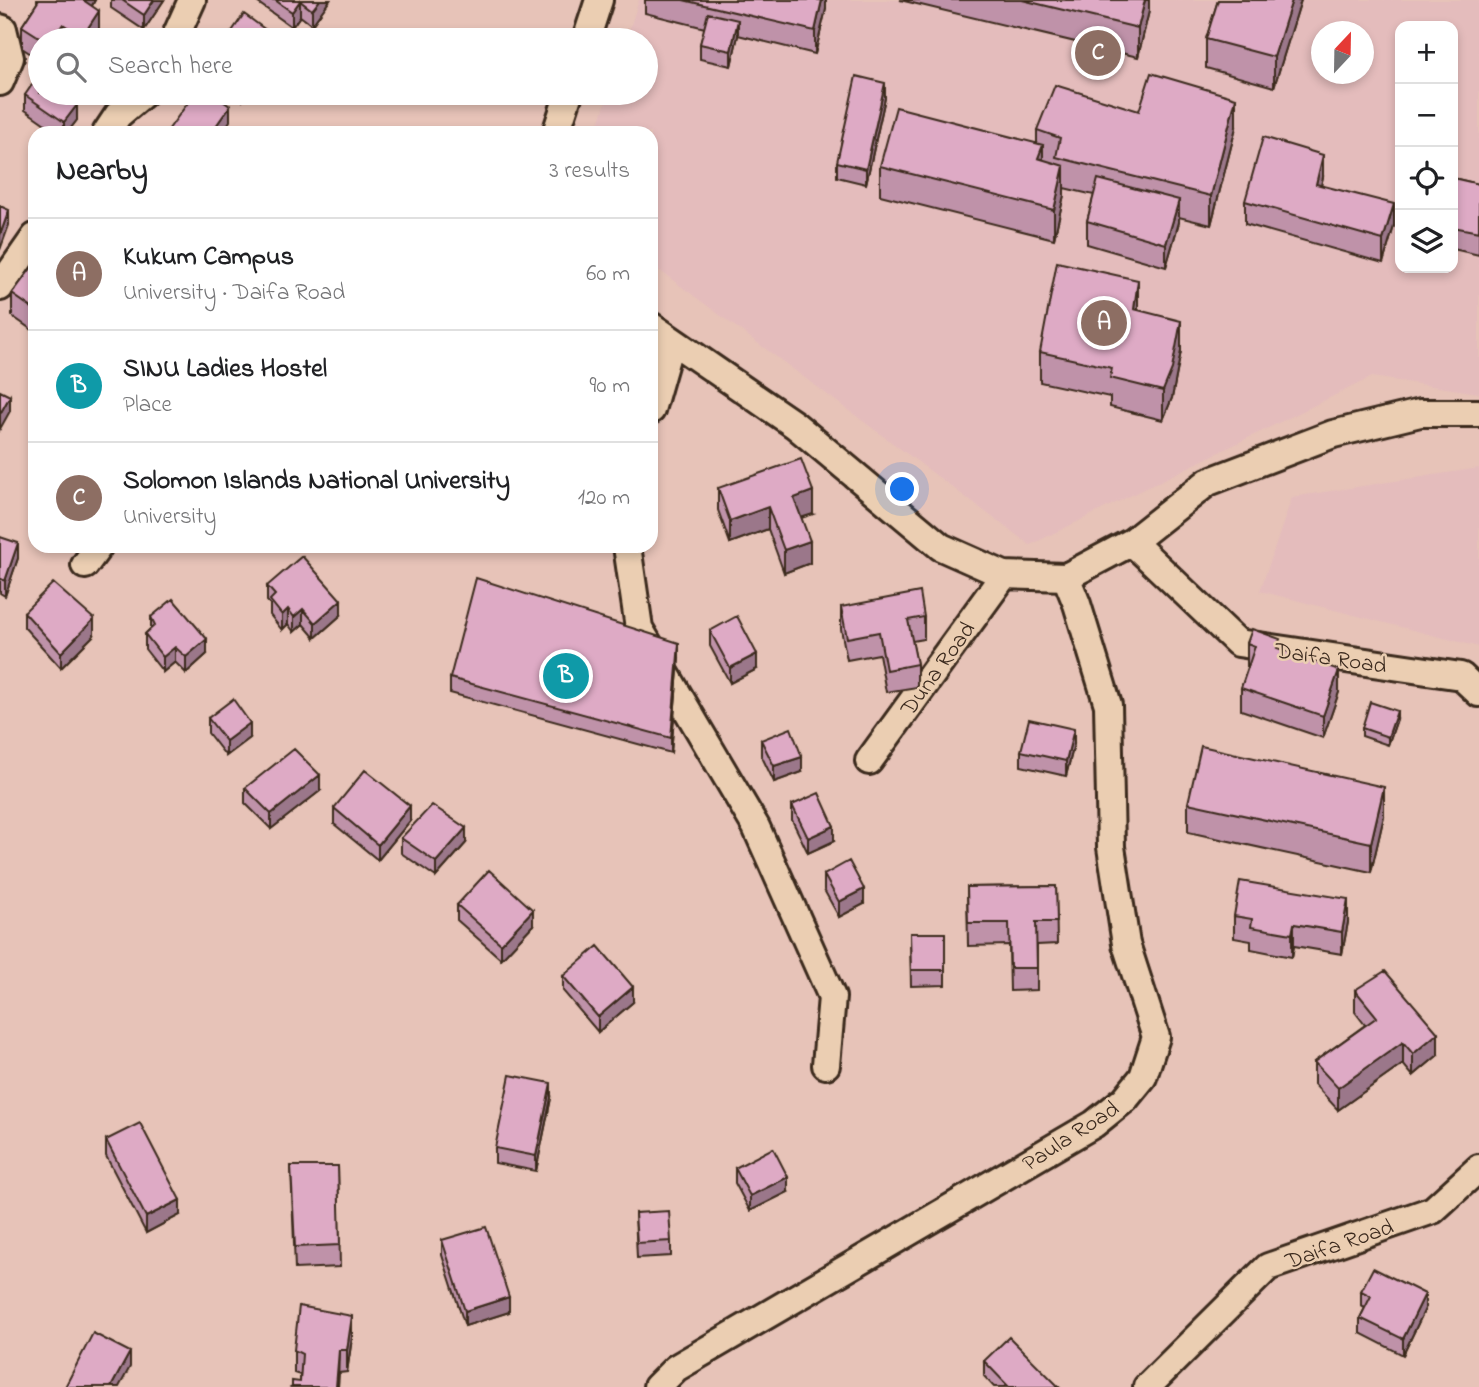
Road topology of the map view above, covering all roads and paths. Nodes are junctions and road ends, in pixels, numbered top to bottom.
1 (192, 0) edge
2 (599, 0) edge
3 (0, 28) edge
4 (179, 28) edge
5 (590, 28) edge
6 (0, 82) edge
7 (130, 105) edge
8 (565, 105) edge
9 (111, 126) edge
10 (558, 126) edge
11 (28, 247) edge
12 (0, 287) edge
13 (661, 333) edge
14 (658, 356) edge
15 (1479, 413) edge
16 (1132, 542) junction
17 (628, 553) edge
18 (1004, 575) junction
19 (1066, 577) junction
20 (1473, 681) edge
21 (869, 761) dead end
22 (826, 1065) dead end
23 (1479, 1168) edge
24 (657, 1387) edge
25 (1147, 1387) edge

1 - 4 street
2 - 5 street
3 - 6 street
7 - 9 street
8 - 10 street
11 - 12 street
13 - 14 street
13 - 18 street
15 - 16 street
16 - 19 street
16 - 20 street, Daifa Road
17 - 22 street
18 - 19 street
18 - 21 street, Duna Road
19 - 24 street, Paula Road
23 - 25 street, Daifa Road

